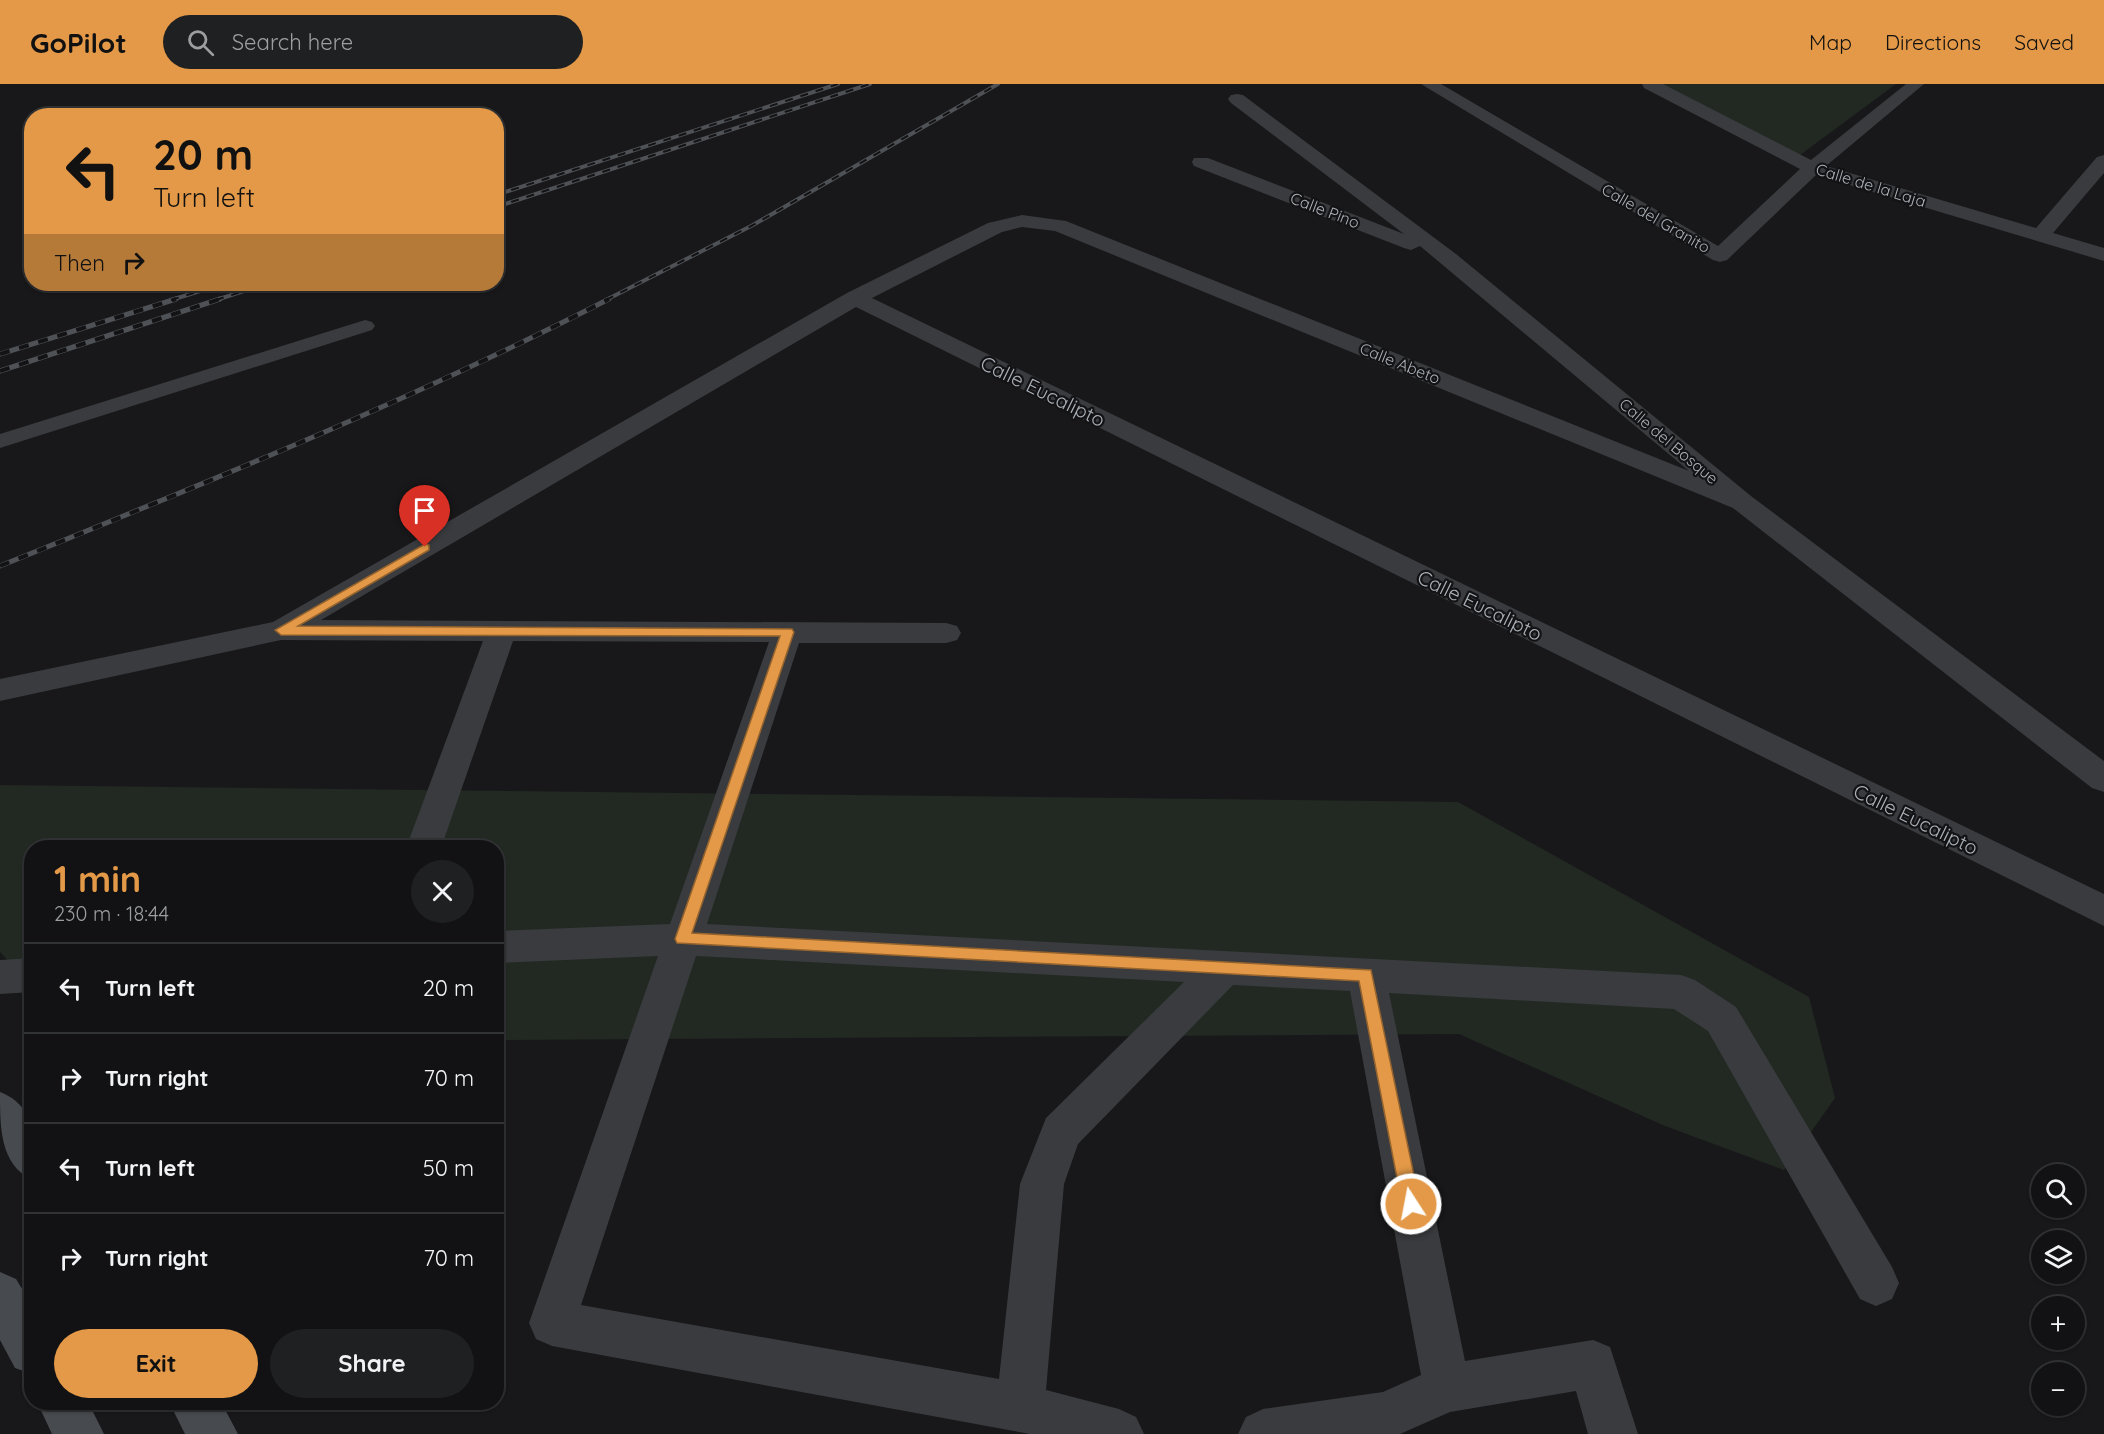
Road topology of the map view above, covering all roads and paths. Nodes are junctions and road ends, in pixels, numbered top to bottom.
1 (1428, 84) edge
2 (1650, 84) edge
3 (1916, 84) edge
4 (1237, 99) dead end
5 (2104, 161) edge
6 (1201, 162) dead end
7 (1812, 168) junction
8 (2040, 236) junction
9 (2104, 255) edge
10 (1449, 258) junction
11 (855, 298) junction
12 (365, 326) dead end
13 (0, 441) edge
14 (1742, 502) junction
15 (281, 630) junction
16 (502, 631) junction
17 (788, 632) junction
18 (946, 633) dead end
19 (0, 690) edge
20 (2104, 778) edge
21 (426, 840) edge
22 (2104, 911) edge
23 (683, 939) junction
24 (504, 947) edge
25 (1225, 967) junction
26 (1366, 974) junction
27 (24, 976) edge
28 (0, 977) edge
29 (0, 1112) edge
30 (24, 1147) edge
31 (1876, 1283) dead end
32 (0, 1295) edge
33 (24, 1337) edge
34 (1447, 1388) junction
35 (1020, 1407) junction
36 (66, 1410) edge
37 (198, 1410) edge
38 (79, 1434) edge
39 (213, 1434) edge
40 (1119, 1434) edge
41 (1263, 1434) edge
42 (1613, 1434) edge

1 - 7 street, Calle del Granito
2 - 7 street, Calle de la Laja
3 - 7 street, Calle del Granito
4 - 10 street, Calle del Bosque
5 - 8 street
6 - 10 street, Calle Pino
7 - 8 street, Calle de la Laja
8 - 9 street, Calle de la Laja
10 - 14 street, Calle del Bosque
11 - 14 street, Calle Abeto
11 - 15 street, Calle Abeto
11 - 22 street, Calle Eucalipto
12 - 13 lane
14 - 20 street, Calle del Bosque
15 - 16 street
15 - 19 street
16 - 17 street
16 - 21 street
17 - 18 street
17 - 23 street
23 - 24 street
23 - 25 street
23 - 35 street
25 - 26 street
25 - 35 street
26 - 31 street
26 - 34 street
27 - 28 street
29 - 30 street
32 - 33 street
34 - 41 street
34 - 42 street
35 - 40 street
36 - 38 street
37 - 39 street

